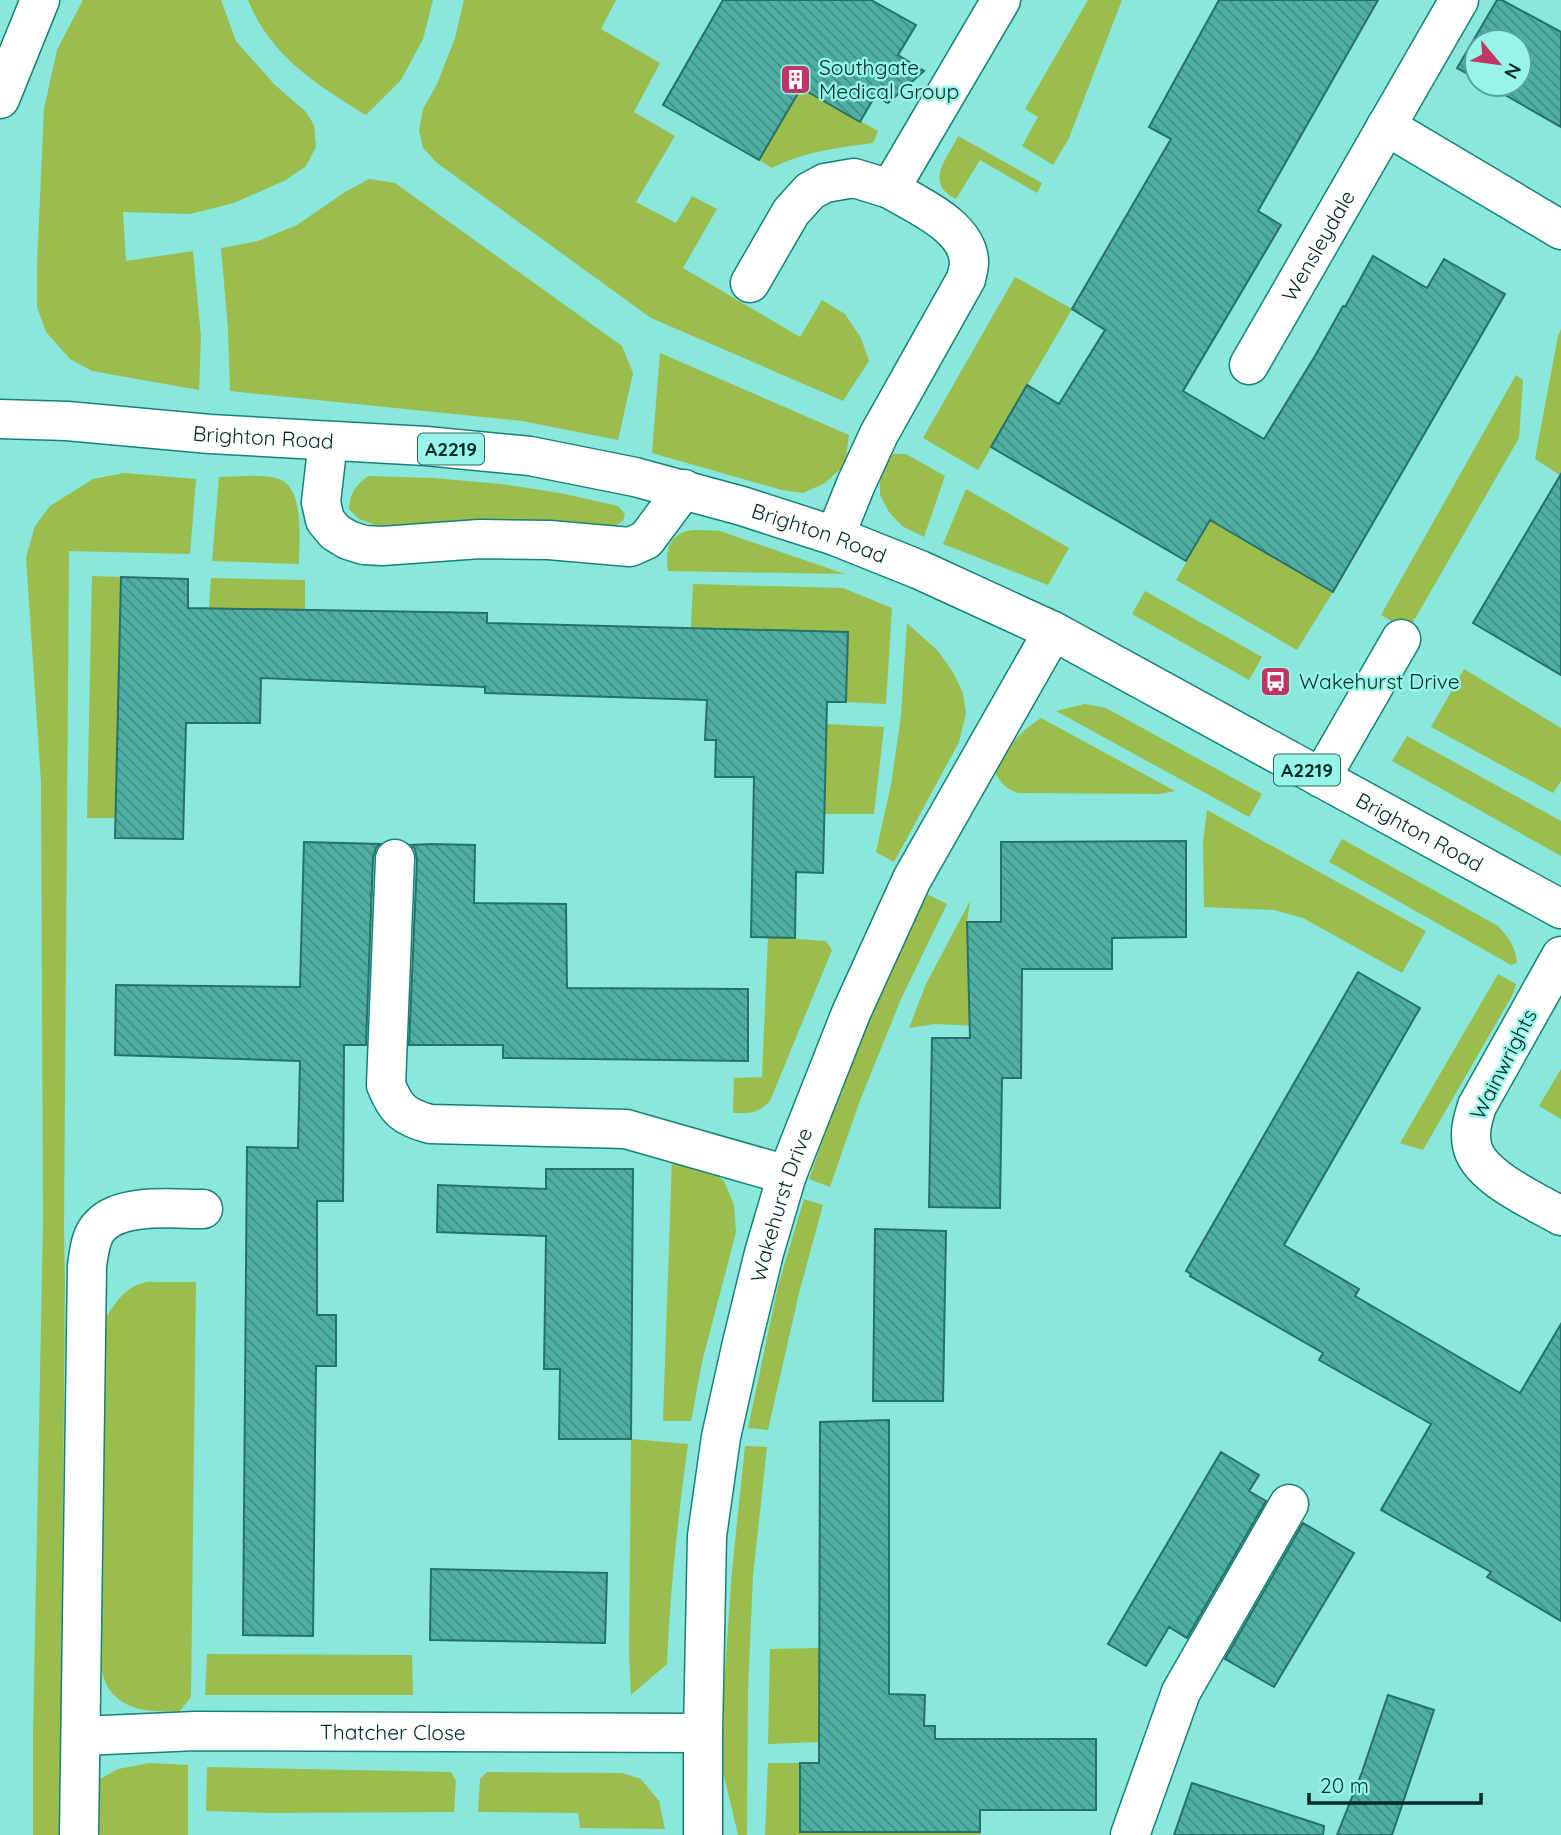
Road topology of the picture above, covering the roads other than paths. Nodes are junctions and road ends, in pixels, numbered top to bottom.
1 (40, 0) edge
2 (1001, 0) edge
3 (1460, 0) edge
4 (0, 99) edge
5 (1386, 126) junction
6 (890, 189) junction
7 (1561, 230) edge
8 (750, 282) dead end
9 (1250, 365) dead end
10 (0, 419) edge
11 (328, 441) junction
12 (684, 489) junction
13 (835, 536) junction
14 (1053, 631) junction
15 (1401, 639) dead end
16 (1321, 778) junction
17 (395, 859) dead end
18 (1561, 909) edge
19 (1561, 956) edge
20 (787, 1175) junction
21 (203, 1209) dead end
22 (1561, 1216) edge
23 (1289, 1504) dead end
24 (703, 1733) junction
25 (81, 1736) junction
26 (79, 1835) edge
27 (703, 1835) edge
28 (1129, 1835) edge

1 - 4 street
2 - 6 street
3 - 5 street, Wensleydale
5 - 7 street
5 - 9 street, Wensleydale
6 - 8 street
6 - 13 street
10 - 11 street, Brighton Road / A2219
11 - 12 street, Brighton Road / A2219
11 - 12 street
12 - 13 street, Brighton Road / A2219
13 - 14 street, Brighton Road / A2219
14 - 16 street, Brighton Road / A2219
14 - 20 street, Wakehurst Drive
15 - 16 street
16 - 18 street, Brighton Road / A2219
17 - 20 street
19 - 22 street, Wainwrights
20 - 24 street, Wakehurst Drive
21 - 25 street
23 - 28 street
24 - 25 street, Thatcher Close
24 - 27 street, Wakehurst Drive
25 - 26 street

